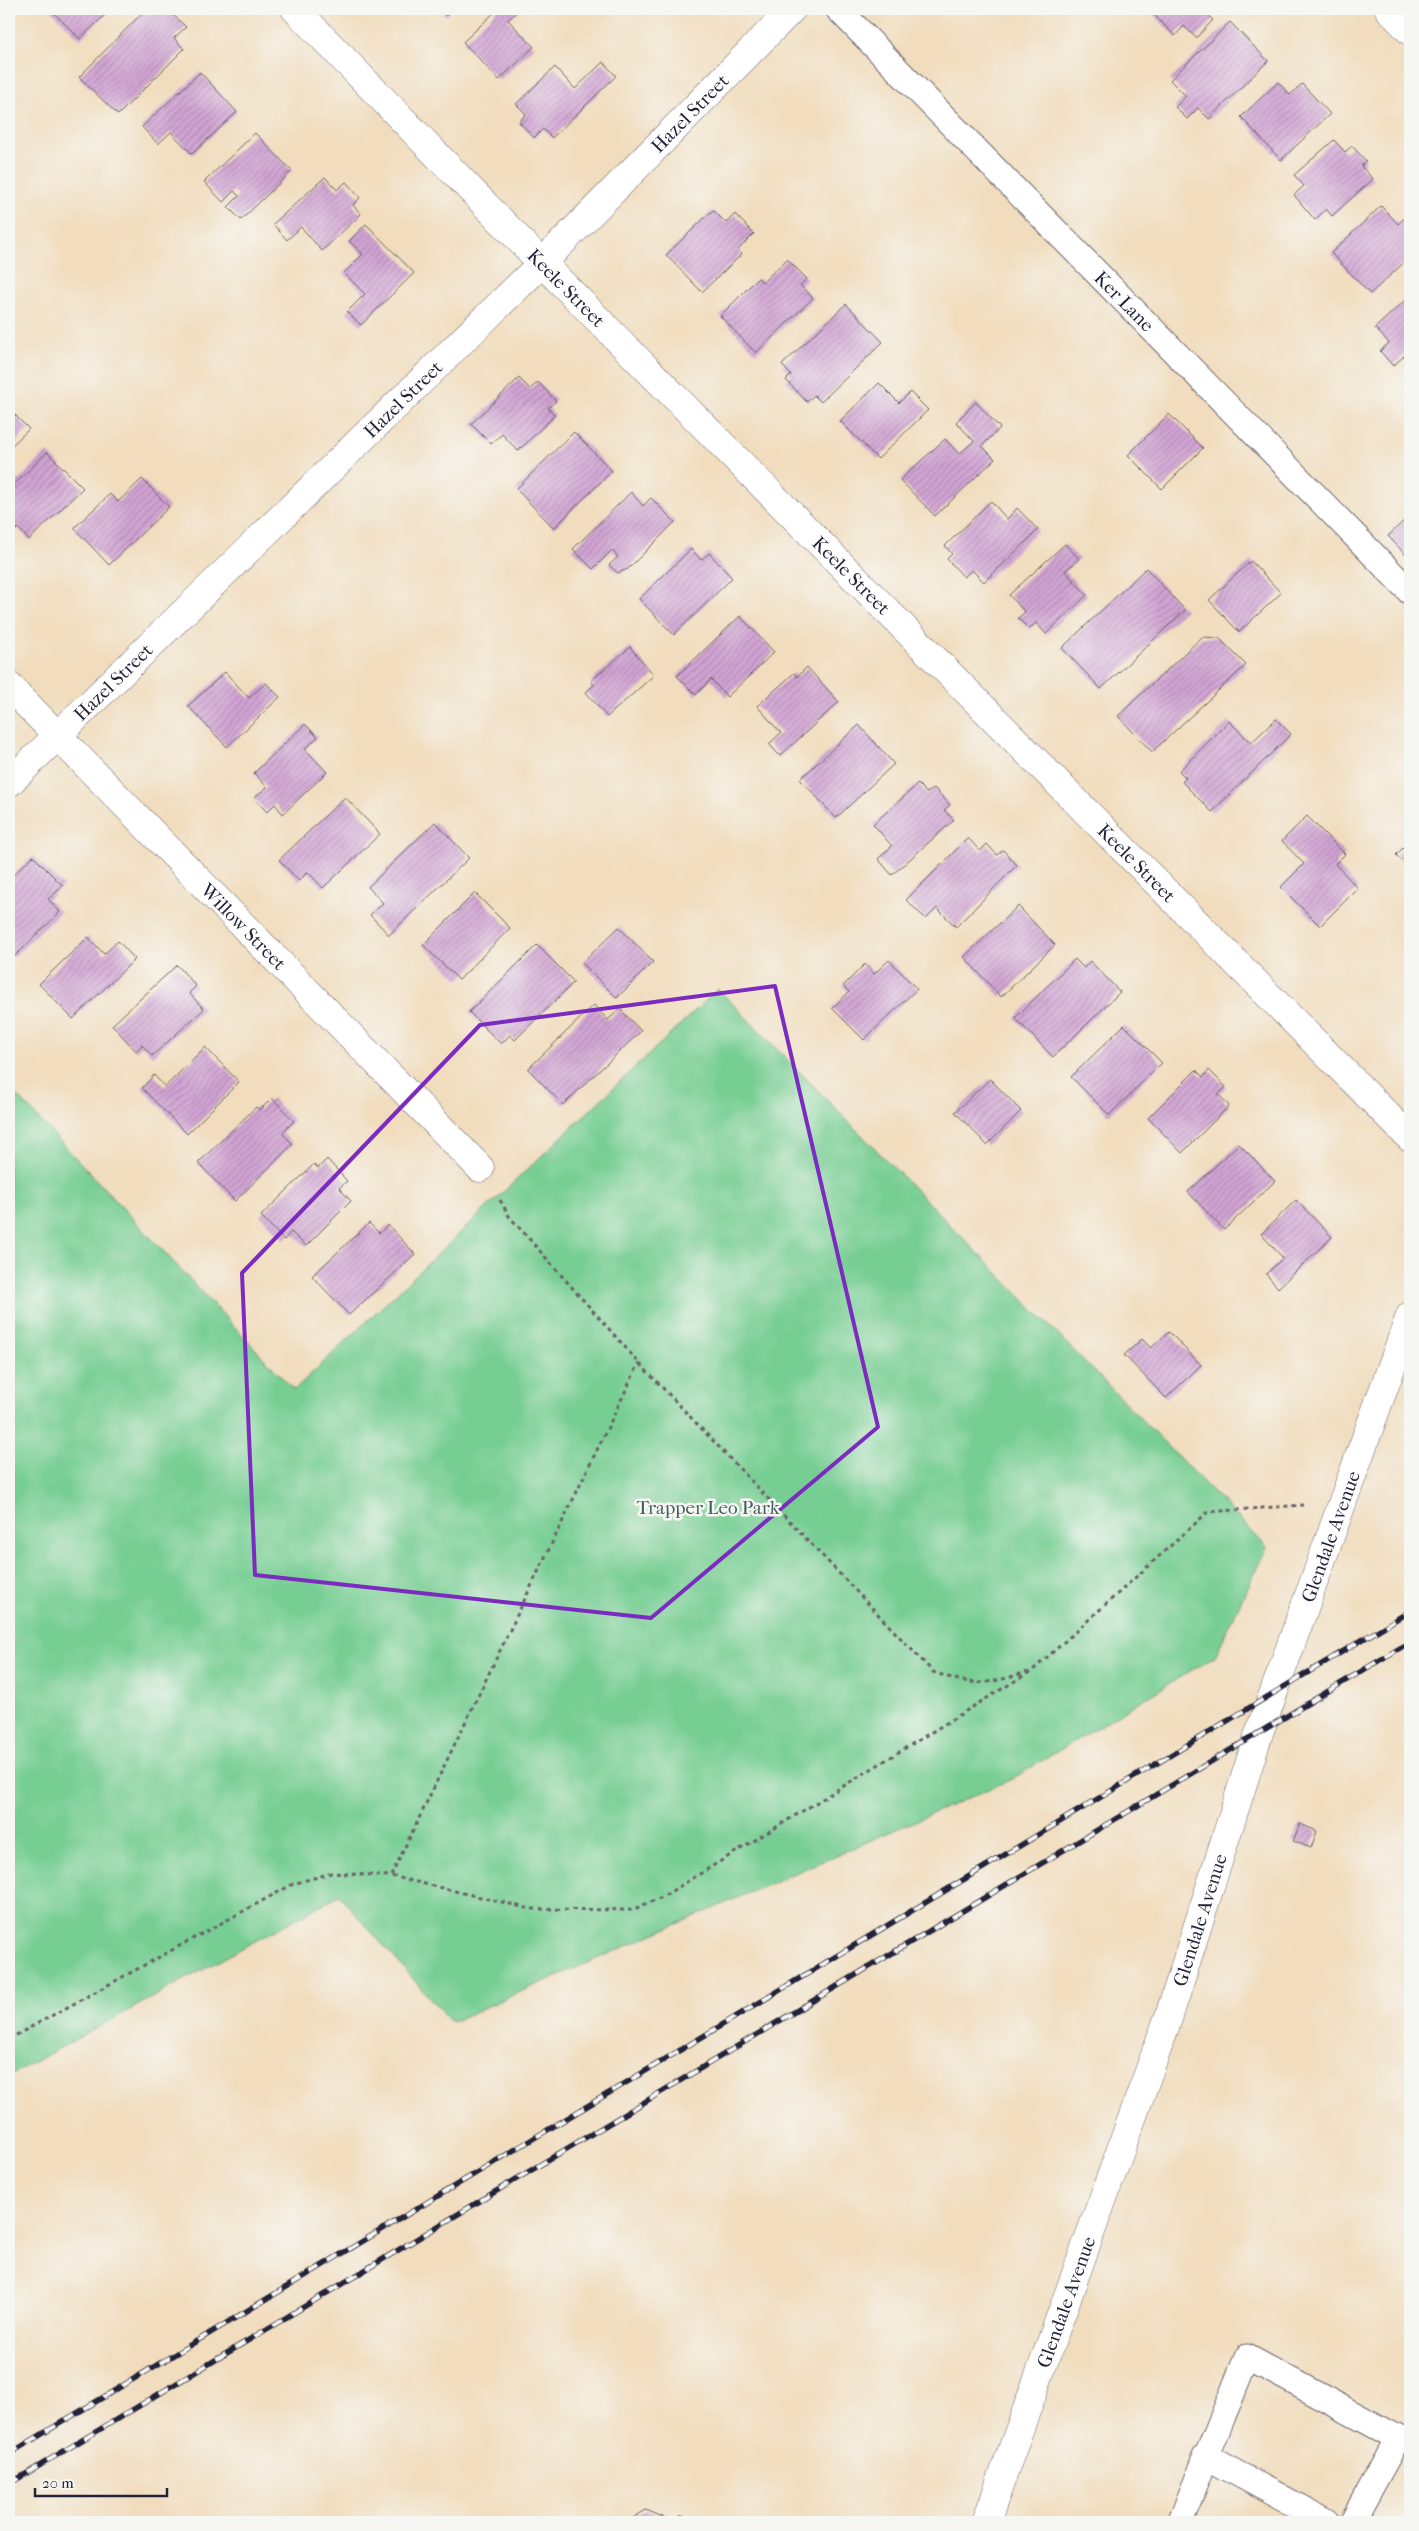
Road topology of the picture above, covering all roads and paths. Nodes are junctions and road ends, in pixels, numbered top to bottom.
1 (294, 9) edge
2 (792, 9) edge
3 (838, 9) edge
4 (1389, 9) edge
5 (1410, 30) edge
6 (542, 263) junction
7 (1410, 592) edge
8 (9, 686) edge
9 (58, 736) junction
10 (9, 783) edge
11 (1410, 1138) edge
12 (480, 1168) joint
13 (1410, 1316) edge
14 (639, 1363) junction
15 (1344, 1502) junction
16 (1033, 1670) junction
17 (391, 1876) junction
18 (9, 2039) edge
19 (1205, 2456) junction
20 (986, 2522) edge
21 (1180, 2522) edge
22 (1327, 2522) edge
23 (1352, 2522) edge

1 - 6 street, Keele Street
2 - 6 street, Hazel Street
3 - 7 lane, Ker Lane
4 - 5 street
6 - 9 street, Hazel Street
6 - 11 street, Keele Street
8 - 9 street, Willow Street
9 - 10 street, Hazel Street
9 - 12 street, Willow Street
12 - 14 path
13 - 15 street, Glendale Avenue
14 - 16 path
14 - 17 path
15 - 16 path
15 - 20 street, Glendale Avenue
16 - 17 path
17 - 18 path
19 - 21 lane
19 - 22 lane
19 - 23 lane

